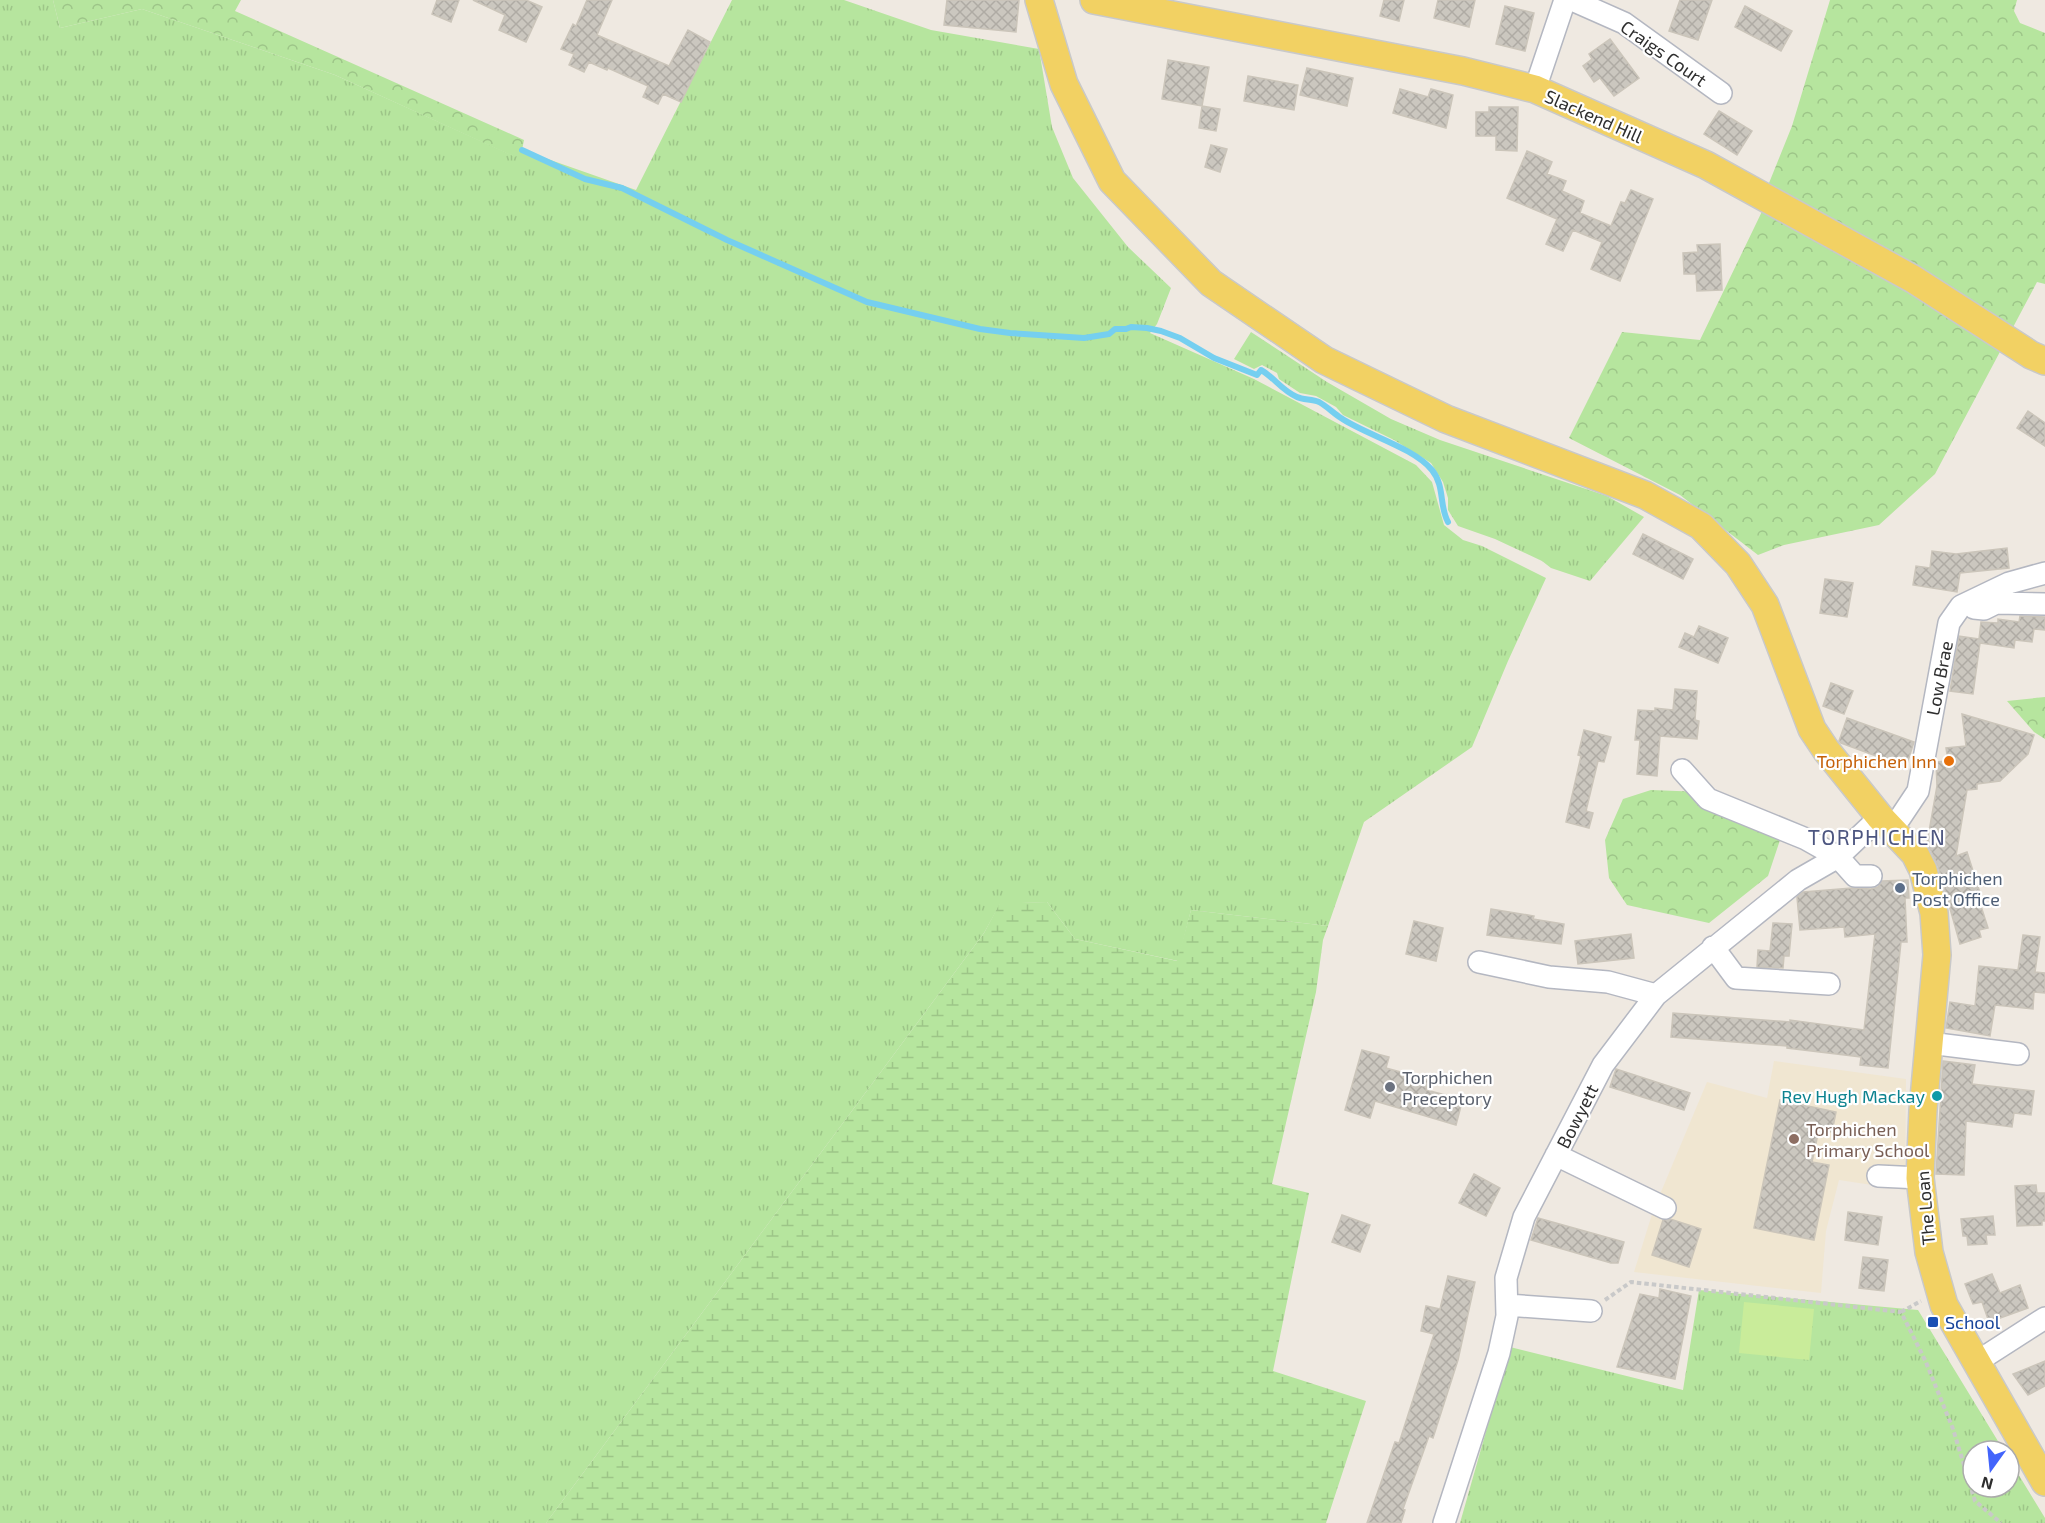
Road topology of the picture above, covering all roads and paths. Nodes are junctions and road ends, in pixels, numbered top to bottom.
1 (1039, 0) edge
2 (1094, 0) edge
3 (1564, 0) edge
4 (1572, 0) edge
5 (1534, 89) junction
6 (1721, 93) dead end
7 (2045, 361) edge
8 (2045, 573) edge
9 (2045, 604) edge
10 (1961, 606) junction
11 (1682, 770) dead end
12 (1885, 822) junction
13 (1838, 857) junction
14 (1871, 876) dead end
15 (1713, 947) junction
16 (1479, 962) dead end
17 (1829, 984) dead end
18 (1656, 995) junction
19 (1929, 1043) junction
20 (2018, 1054) dead end
21 (1556, 1155) junction
22 (1878, 1176) dead end
23 (1920, 1178) junction
24 (1665, 1208) dead end
25 (1506, 1305) junction
26 (1591, 1311) joint
27 (2045, 1318) edge
28 (1975, 1363) junction
29 (2045, 1482) edge
30 (1444, 1523) edge
31 (2001, 1523) edge

1 - 12 main road, The Loan
2 - 5 main road, Slackend Hill
3 - 5 street
4 - 6 street, Craigs Court
5 - 7 main road, Slackend Hill
8 - 10 street
9 - 10 street
10 - 12 street, Low Brae
11 - 13 street
12 - 13 street, Bowyett
12 - 19 main road, The Loan
13 - 14 street
13 - 15 street, Bowyett
15 - 17 street
15 - 18 street, Bowyett
16 - 18 street
18 - 21 street, Bowyett
19 - 20 street
19 - 23 main road, The Loan
21 - 24 street
21 - 25 street, Bowyett
22 - 23 street
23 - 28 main road, The Loan
25 - 26 street
25 - 30 street, Bowyett
26 - 31 path
27 - 28 street
28 - 29 main road, The Loan

